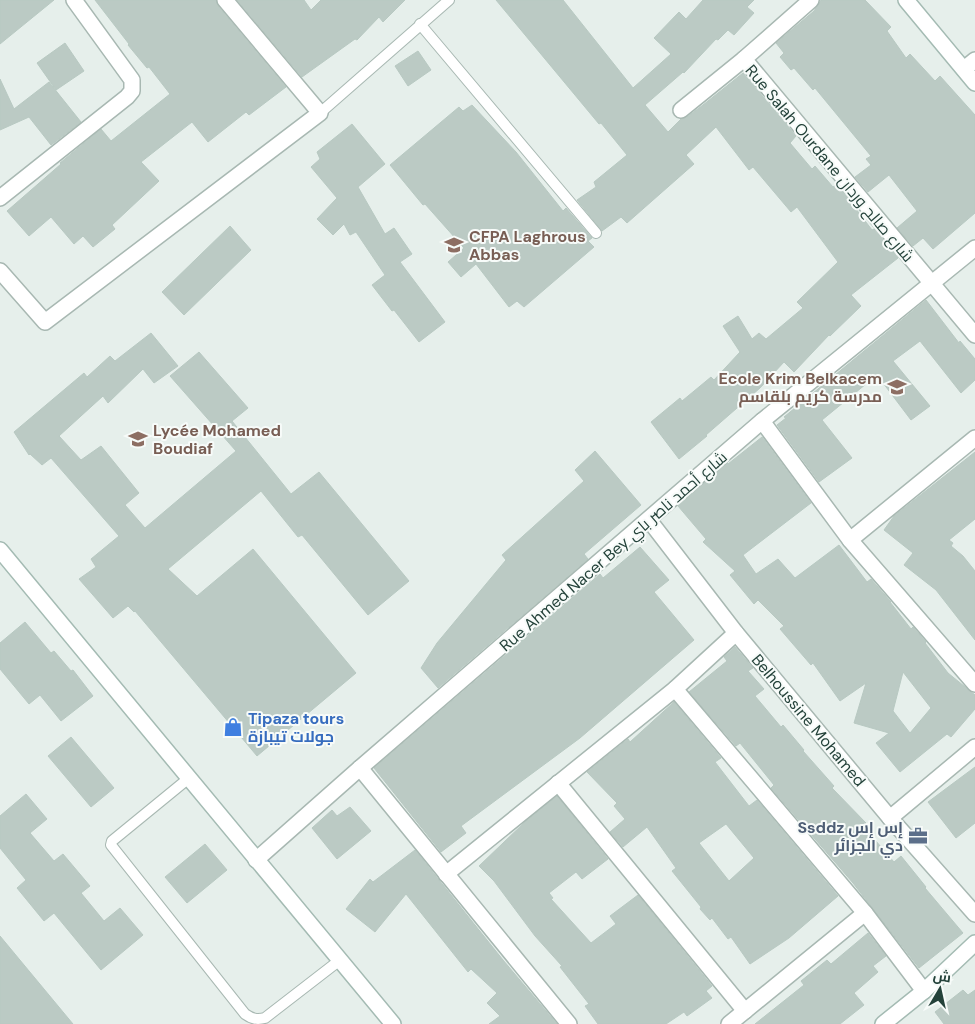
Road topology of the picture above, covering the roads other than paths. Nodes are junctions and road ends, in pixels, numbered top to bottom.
1 (74, 0) edge
2 (225, 0) edge
3 (449, 0) edge
4 (811, 0) edge
5 (906, 0) edge
6 (420, 24) junction
7 (744, 59) junction
8 (969, 64) edge
9 (975, 83) edge
10 (681, 110) dead end
11 (320, 113) junction
12 (0, 198) edge
13 (596, 233) dead end
14 (975, 248) edge
15 (0, 270) edge
16 (932, 284) junction
17 (975, 335) edge
18 (762, 421) junction
19 (975, 438) edge
20 (649, 520) junction
21 (850, 540) junction
22 (0, 550) edge
23 (736, 633) junction
24 (975, 684) edge
25 (675, 689) junction
26 (975, 747) edge
27 (360, 768) junction
28 (189, 778) junction
29 (558, 783) junction
30 (890, 818) junction
31 (256, 860) junction
32 (446, 874) junction
33 (865, 913) junction
34 (975, 914) edge
35 (975, 943) edge
36 (340, 960) junction
37 (924, 991) junction
38 (745, 1011) junction
39 (393, 1024) edge
40 (569, 1024) edge
41 (729, 1024) edge
42 (883, 1024) edge

1 - 12 street
2 - 11 street
3 - 6 lane
4 - 7 street, Rue Salah Ourdane شارع صالح وردان
5 - 8 street
6 - 11 lane
6 - 13 lane
7 - 10 street
7 - 16 street, Rue Salah Ourdane شارع صالح وردان
8 - 9 street
11 - 15 street
14 - 16 street, Rue Ahmed Nacer Bey شارع أحمد ناصر باي
16 - 17 street, Rue Salah Ourdane شارع صالح وردان
16 - 18 street, Rue Ahmed Nacer Bey شارع أحمد ناصر باي
18 - 20 street, Rue Ahmed Nacer Bey شارع أحمد ناصر باي
18 - 21 street
19 - 21 street
20 - 23 street, Belhoussine Mohamed
20 - 27 street, Rue Ahmed Nacer Bey شارع أحمد ناصر باي
21 - 24 street
22 - 28 street
23 - 25 street
23 - 30 street, Belhoussine Mohamed
25 - 29 street
25 - 33 street
26 - 30 street
27 - 31 street, Rue Ahmed Nacer Bey شارع أحمد ناصر باي
27 - 32 street
28 - 31 street
28 - 36 lane
29 - 32 street
29 - 38 street
30 - 34 street, Belhoussine Mohamed
31 - 36 street
32 - 40 street
33 - 37 street
33 - 38 street
35 - 37 street
36 - 39 street
37 - 42 street
38 - 41 street

